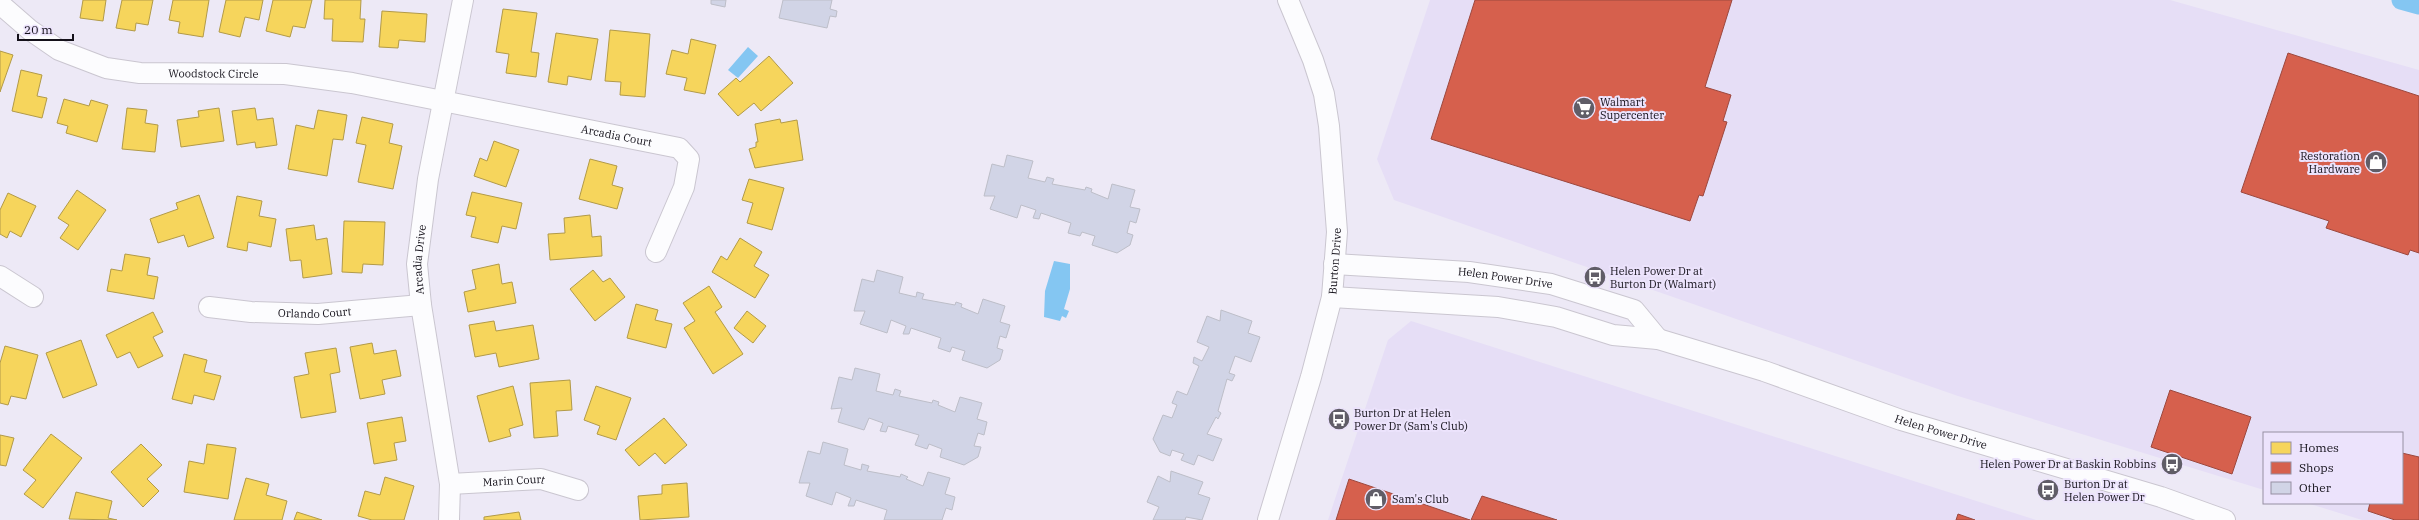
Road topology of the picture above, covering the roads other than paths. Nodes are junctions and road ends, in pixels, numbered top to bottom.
1 (463, 0) edge
2 (1288, 0) edge
3 (0, 4) edge
4 (443, 100) junction
5 (656, 252) dead end
6 (1334, 264) junction
7 (0, 276) edge
8 (33, 297) dead end
9 (1332, 297) junction
10 (421, 305) junction
11 (209, 307) dead end
12 (1658, 339) junction
13 (450, 484) junction
14 (578, 490) dead end
15 (449, 520) edge
16 (1268, 520) edge
17 (2225, 520) edge

1 - 4 street, Arcadia Drive
2 - 6 street, Burton Drive
3 - 4 street, Woodstock Circle
4 - 5 street, Arcadia Court
4 - 10 street, Arcadia Drive
6 - 9 street, Burton Drive
6 - 12 street, Helen Power Drive
7 - 8 street
9 - 12 street, Helen Power Drive
9 - 16 street, Burton Drive
10 - 11 street, Orlando Court
10 - 13 street, Arcadia Drive
12 - 17 street, Helen Power Drive
13 - 14 street, Marin Court
13 - 15 street, Arcadia Drive

